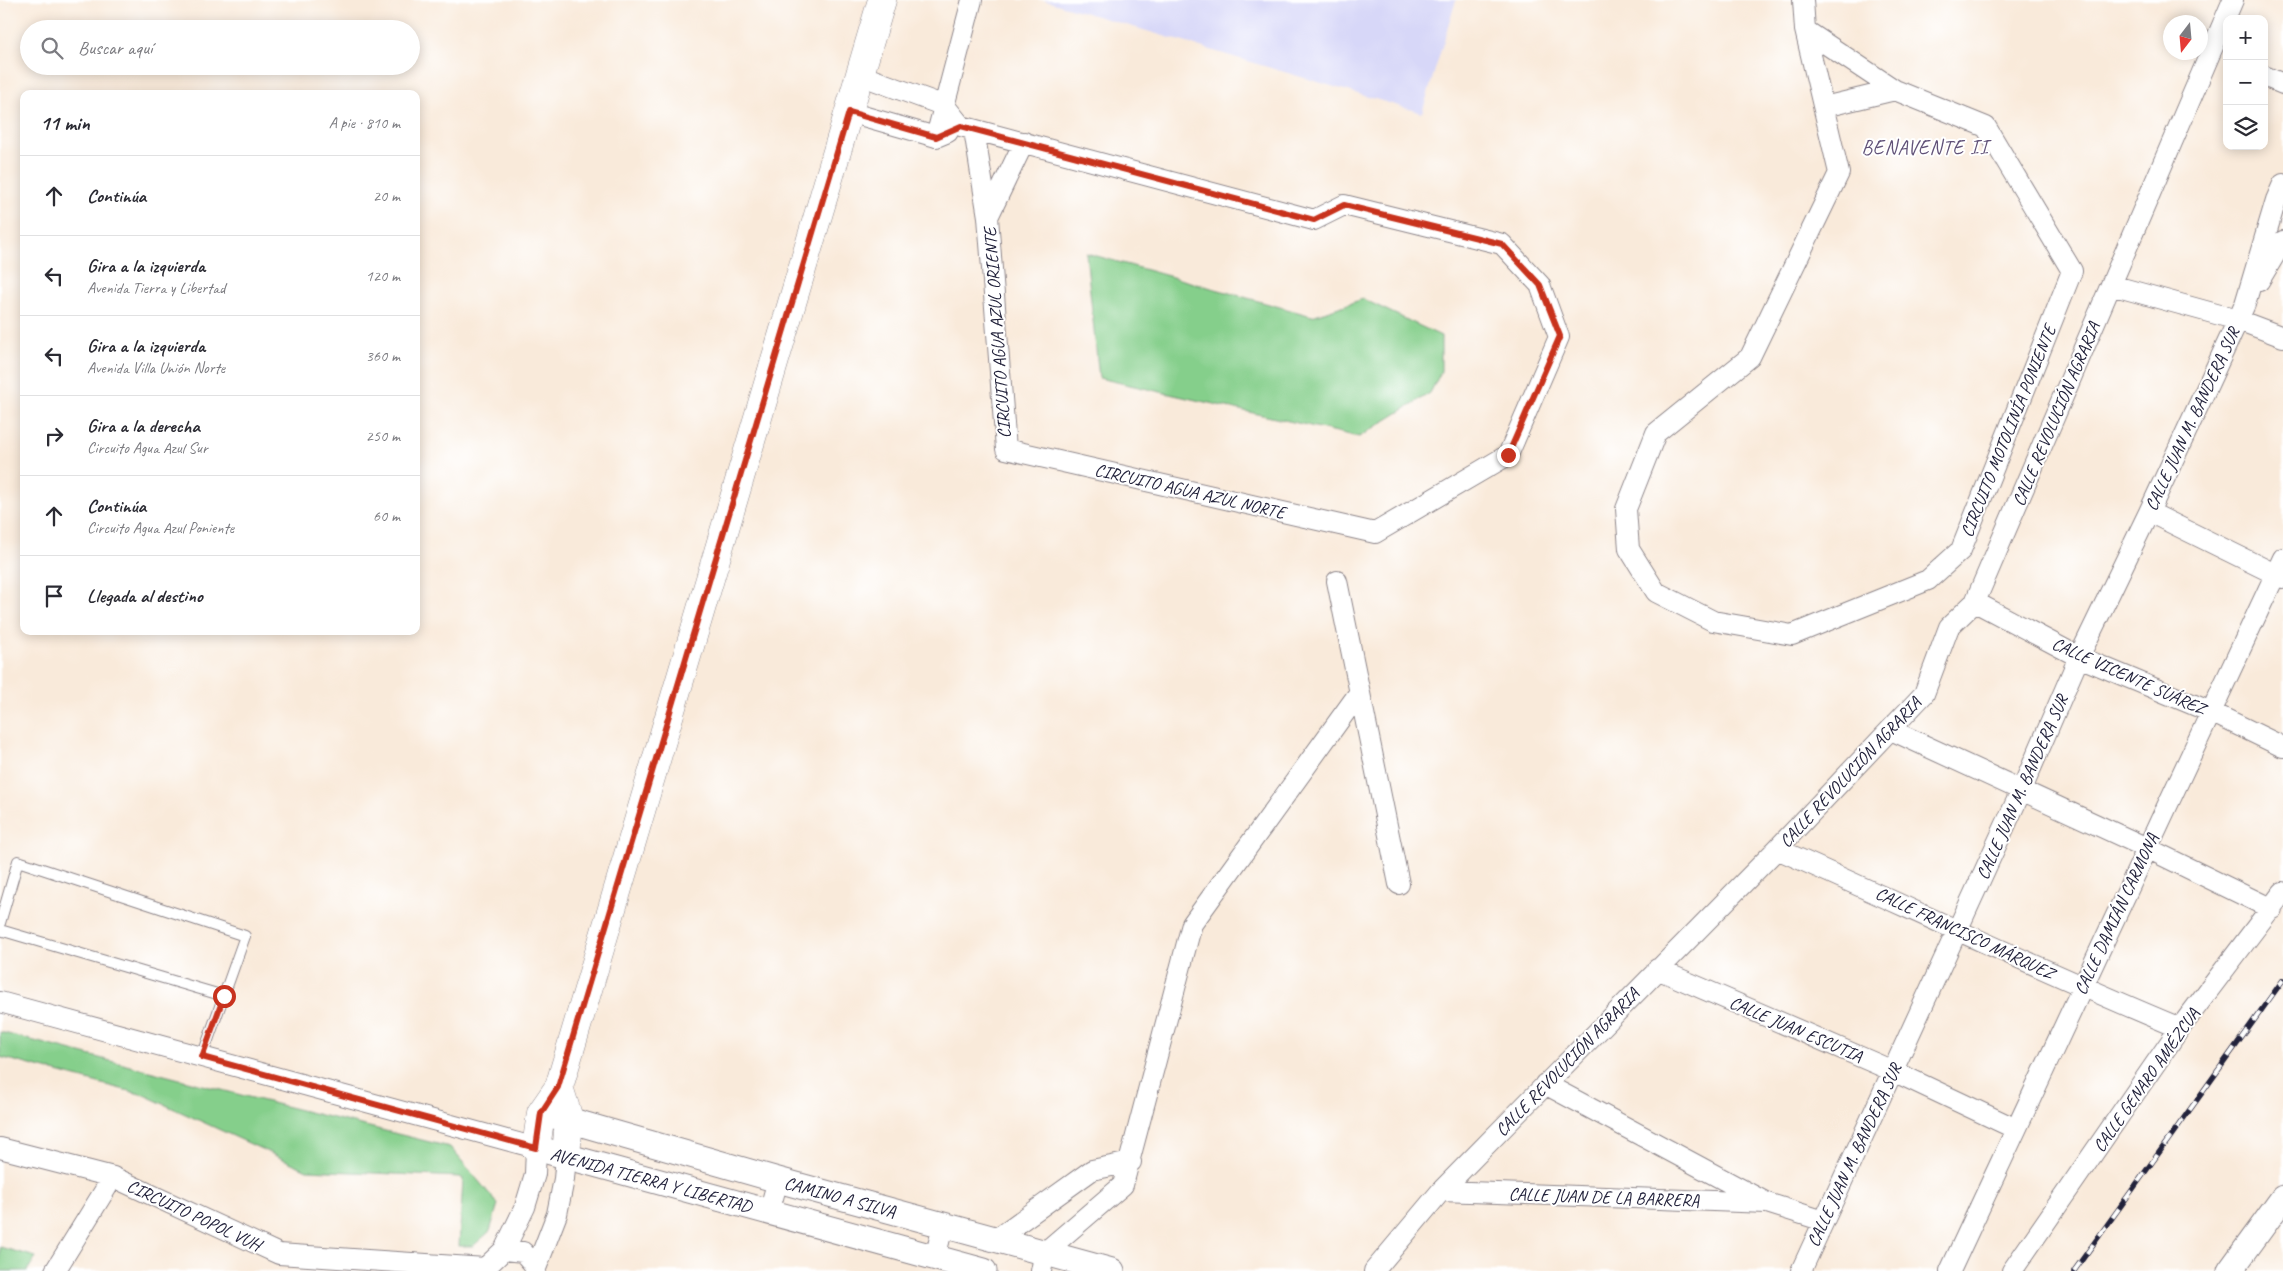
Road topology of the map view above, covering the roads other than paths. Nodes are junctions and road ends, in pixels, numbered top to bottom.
1 (882, 0) edge
2 (972, 0) edge
3 (1803, 0) edge
4 (2233, 0) edge
5 (1806, 30) junction
6 (2218, 58) edge
7 (860, 75) junction
8 (2268, 78) edge
9 (2283, 84) edge
10 (1895, 90) junction
11 (945, 106) junction
12 (1824, 107) junction
13 (849, 112) junction
14 (967, 128) junction
15 (936, 137) junction
16 (1024, 142) junction
17 (2281, 195) edge
18 (988, 217) junction
19 (2283, 241) edge
20 (2111, 285) junction
21 (2241, 312) junction
22 (2283, 337) edge
23 (1006, 449) joint
24 (2149, 512) junction
25 (2280, 570) edge
26 (1337, 581) dead end
27 (1975, 602) junction
28 (2079, 657) junction
29 (1359, 693) junction
30 (2211, 712) junction
31 (1892, 730) junction
32 (2283, 747) edge
33 (2022, 789) junction
34 (2147, 848) junction
35 (1778, 849) junction
36 (1399, 884) dead end
37 (2283, 892) edge
38 (2272, 909) junction
39 (0, 923) edge
40 (1958, 929) junction
41 (0, 930) edge
42 (1658, 969) junction
43 (2082, 987) junction
44 (224, 996) junction
45 (0, 1002) edge
46 (2180, 1028) junction
47 (202, 1057) junction
48 (1892, 1071) junction
49 (1545, 1084) junction
50 (558, 1087) junction
51 (541, 1113) junction
52 (569, 1119) junction
53 (2016, 1129) junction
54 (0, 1148) edge
55 (536, 1148) junction
56 (566, 1156) junction
57 (1130, 1162) junction
58 (113, 1177) junction
59 (778, 1180) junction
60 (1441, 1191) junction
61 (2283, 1198) edge
62 (1767, 1203) junction
63 (769, 1212) junction
64 (1824, 1221) junction
65 (943, 1226) junction
66 (996, 1240) junction
67 (504, 1250) junction
68 (935, 1258) junction
69 (1043, 1262) edge
70 (485, 1269) edge
71 (535, 1269) edge
72 (55, 1271) edge
73 (984, 1271) edge
74 (1112, 1271) edge
75 (1374, 1271) edge
76 (1801, 1271) edge
77 (1950, 1271) edge
78 (2012, 1271) edge
79 (2230, 1271) edge

1 - 7 main road
2 - 11 street
3 - 5 street
4 - 6 street, CALLE REVOLUCIÓN AGRARIA
5 - 10 street
5 - 12 street
6 - 20 street, CALLE REVOLUCIÓN AGRARIA
7 - 11 street
7 - 13 main road
8 - 9 street
10 - 12 street
10 - 12 street, CIRCUITO MOTOLINÍA PONIENTE
11 - 14 street
11 - 15 street
13 - 15 street
13 - 50 main road
14 - 15 street
14 - 16 street
14 - 18 street, CIRCUITO AGUA AZUL ORIENTE
16 - 18 street, CIRCUITO AGUA AZUL ORIENTE
16 - 23 street, CIRCUITO AGUA AZUL NORTE
17 - 21 street, CALLE JUAN M. BANDERA SUR
18 - 23 street, CIRCUITO AGUA AZUL ORIENTE
19 - 21 street, CALLE JUAN M. BANDERA SUR
20 - 21 street
20 - 27 street, CALLE REVOLUCIÓN AGRARIA
21 - 22 street
21 - 24 street, CALLE JUAN M. BANDERA SUR
24 - 25 street
24 - 28 street, CALLE JUAN M. BANDERA SUR
25 - 30 street, CALLE DAMIÁN CARMONA
26 - 29 street
27 - 28 street, CALLE VICENTE SUÁREZ
27 - 31 street, CALLE REVOLUCIÓN AGRARIA
28 - 30 street, CALLE VICENTE SUÁREZ
28 - 33 street, CALLE JUAN M. BANDERA SUR
29 - 36 street
29 - 57 street
30 - 32 street, CALLE VICENTE SUÁREZ
30 - 34 street, CALLE DAMIÁN CARMONA
31 - 33 street
31 - 35 street, CALLE REVOLUCIÓN AGRARIA
33 - 34 street
33 - 40 street, CALLE JUAN M. BANDERA SUR
34 - 38 street
34 - 43 street, CALLE DAMIÁN CARMONA
35 - 40 street, CALLE FRANCISCO MÁRQUEZ
35 - 42 street, CALLE REVOLUCIÓN AGRARIA
37 - 38 street, CALLE GENARO AMÉZCUA
38 - 46 street, CALLE GENARO AMÉZCUA
39 - 44 lane
40 - 43 street, CALLE FRANCISCO MÁRQUEZ
40 - 48 street, CALLE JUAN M. BANDERA SUR
41 - 44 lane
42 - 48 street, CALLE JUAN ESCUTIA
42 - 49 street, CALLE REVOLUCIÓN AGRARIA
43 - 46 street, CALLE FRANCISCO MÁRQUEZ
43 - 53 street, CALLE DAMIÁN CARMONA
44 - 47 lane
45 - 47 street, AVENIDA TIERRA Y LIBERTAD
46 - 78 street, CALLE GENARO AMÉZCUA
47 - 55 street, AVENIDA TIERRA Y LIBERTAD
48 - 53 street, CALLE JUAN ESCUTIA
48 - 64 street, CALLE JUAN M. BANDERA SUR
49 - 60 street, CALLE REVOLUCIÓN AGRARIA
49 - 62 street, CALLE JUAN DE LA BARRERA
50 - 51 main road
50 - 52 main road
51 - 52 street, CAMINO A SILVA
51 - 55 main road
52 - 56 main road
52 - 59 street, CAMINO A SILVA
53 - 77 street, CALLE DAMIÁN CARMONA
54 - 58 street, CIRCUITO POPOL VUH
55 - 56 street, AVENIDA TIERRA Y LIBERTAD
55 - 67 street, CIRCUITO POPOL VUH
56 - 63 street, AVENIDA TIERRA Y LIBERTAD
56 - 71 street
57 - 66 street
57 - 69 street
58 - 70 street, CIRCUITO POPOL VUH
58 - 72 street, CIRCUITO POPOL VUH
59 - 63 street
59 - 65 street, CAMINO A SILVA
60 - 62 street, CALLE JUAN DE LA BARRERA
60 - 75 street, CALLE REVOLUCIÓN AGRARIA
61 - 79 street
62 - 64 street, CALLE JUAN DE LA BARRERA
63 - 68 street, AVENIDA TIERRA Y LIBERTAD
64 - 76 street, CALLE JUAN M. BANDERA SUR
65 - 66 street, CAMINO A SILVA
65 - 68 street
66 - 69 street, CAMINO A SILVA
67 - 70 street, CIRCUITO POPOL VUH
67 - 71 street
68 - 73 street, AVENIDA TIERRA Y LIBERTAD
69 - 74 street, CAMINO A SILVA

